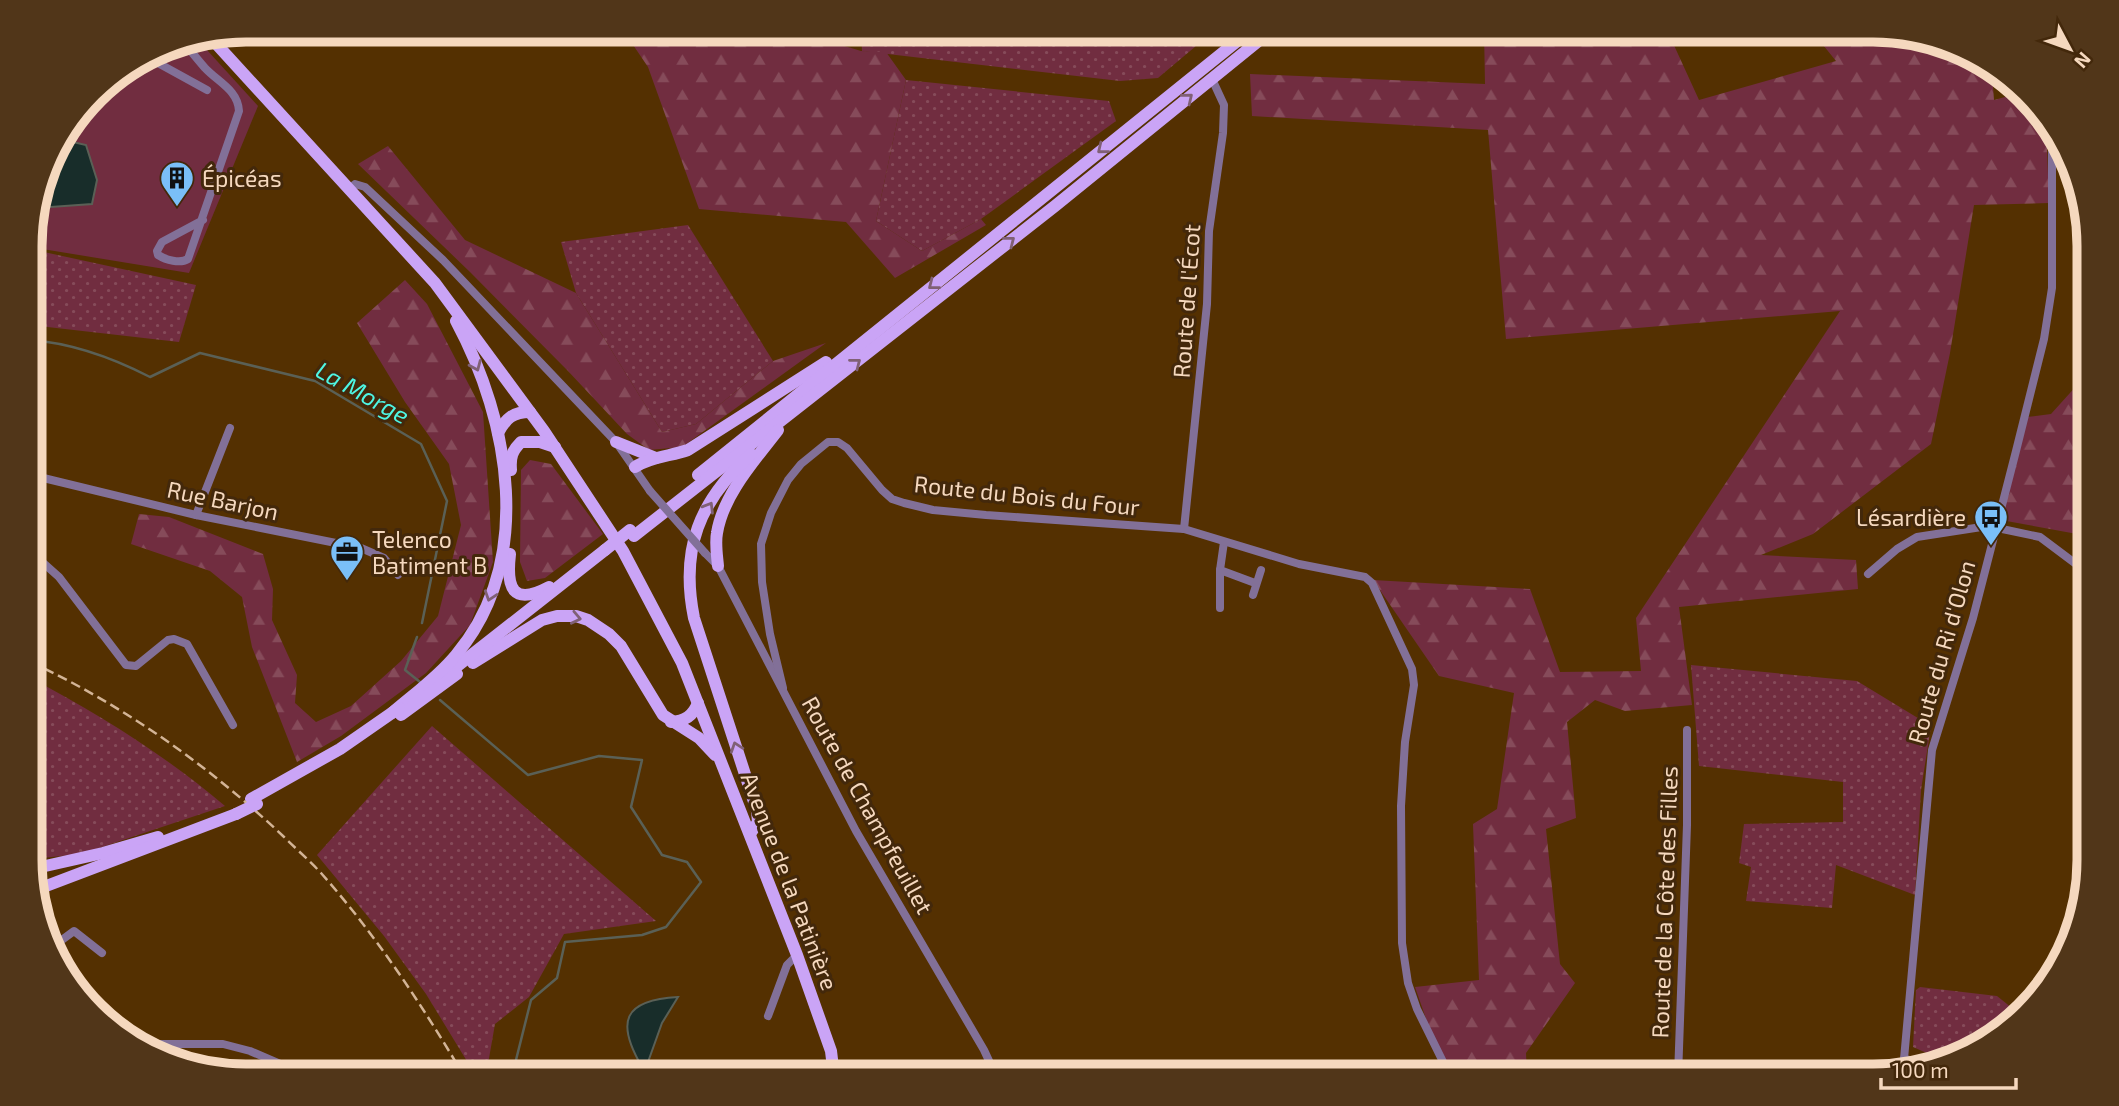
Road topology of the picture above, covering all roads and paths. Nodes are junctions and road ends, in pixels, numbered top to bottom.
1 (1236, 42) edge
2 (1257, 42) edge
3 (217, 44) edge
4 (190, 50) edge
5 (157, 63) edge
6 (1212, 79) junction
7 (207, 90) dead end
8 (2052, 149) edge
9 (350, 188) junction
10 (203, 220) junction
11 (435, 283) junction
12 (890, 319) junction
13 (802, 405) junction
14 (530, 412) junction
15 (230, 428) dead end
16 (778, 429) junction
17 (498, 433) junction
18 (616, 442) junction
19 (555, 447) junction
20 (660, 458) junction
21 (635, 467) junction
22 (42, 478) edge
23 (196, 515) junction
24 (1996, 528) junction
25 (1184, 529) junction
26 (632, 533) junction
27 (1224, 542) junction
28 (607, 553) junction
29 (42, 562) edge
30 (2077, 565) edge
31 (718, 566) junction
32 (1220, 570) junction
33 (1261, 570) dead end
34 (1868, 574) dead end
35 (398, 575) dead end
36 (1255, 583) junction
37 (1254, 595) dead end
38 (1220, 608) dead end
39 (473, 663) junction
40 (783, 688) junction
41 (698, 703) junction
42 (392, 713) junction
43 (671, 722) junction
44 (233, 725) dead end
45 (1687, 730) dead end
46 (723, 764) junction
47 (254, 801) junction
48 (233, 811) junction
49 (750, 834) junction
50 (169, 841) junction
51 (43, 867) edge
52 (43, 873) edge
53 (44, 887) edge
54 (60, 942) edge
55 (102, 953) dead end
56 (797, 955) junction
57 (768, 1016) dead end
58 (158, 1044) edge
59 (1904, 1059) joint
60 (1910, 1060) edge
61 (275, 1061) junction
62 (278, 1064) edge
63 (282, 1064) edge
64 (833, 1064) edge
65 (990, 1064) edge
66 (1444, 1064) edge
67 (1678, 1064) edge

1 -> 12 main road
2 - 6 main road
3 - 9 main road
4 - 10 street
5 - 7 street
13 -> 6 main road
6 - 25 street, Route de l'Écot
8 - 24 street, Route du Ri d'Olon
9 - 11 main road
9 - 18 street, Route de Champfeuillet
10 - 10 street
11 - 14 main road, Avenue de la Patinière
11 -> 17 main road
12 - 20 main road
12 - 26 main road
13 - 16 main road
13 - 26 main road
14 - 17 main road
14 - 19 main road, Avenue de la Patinière
15 - 23 street
16 - 31 main road
49 -> 16 main road
17 -> 42 main road
18 - 20 main road
18 - 21 street, Route de Champfeuillet
19 - 28 main road
19 - 41 main road, Avenue de la Patinière
20 - 21 main road
21 - 31 street, Route de Champfeuillet, bridge
22 - 23 street, Rue Barjon
23 - 35 street, Rue Barjon
24 - 30 street
24 - 34 street
24 - 59 street, Route du Ri d'Olon
25 - 27 street, Route du Bois du Four
25 - 40 street, Route du Bois du Four
26 - 28 main road
27 - 32 street
27 - 66 street, Route du Bois du Four
28 - 39 main road
28 - 42 main road
29 - 44 street
31 - 40 street, Route de Champfeuillet
32 - 36 street
32 - 38 street
33 - 36 street
36 - 37 street
39 -> 43 main road
39 - 47 main road
40 - 65 street, Route de Champfeuillet
41 - 43 main road
41 - 46 main road, Avenue de la Patinière
42 - 47 main road
43 - 46 main road
45 - 67 street, Route de la Côte des Filles
46 - 49 main road, Avenue de la Patinière
47 - 48 main road, bridge
48 - 50 main road
48 - 51 main road
49 - 56 main road, Avenue de la Patinière
50 - 52 main road
50 - 53 main road
54 - 55 street
56 - 57 street
56 - 64 main road, Avenue de la Patinière
58 - 61 street
59 - 60 street
61 - 62 street
61 - 63 street

